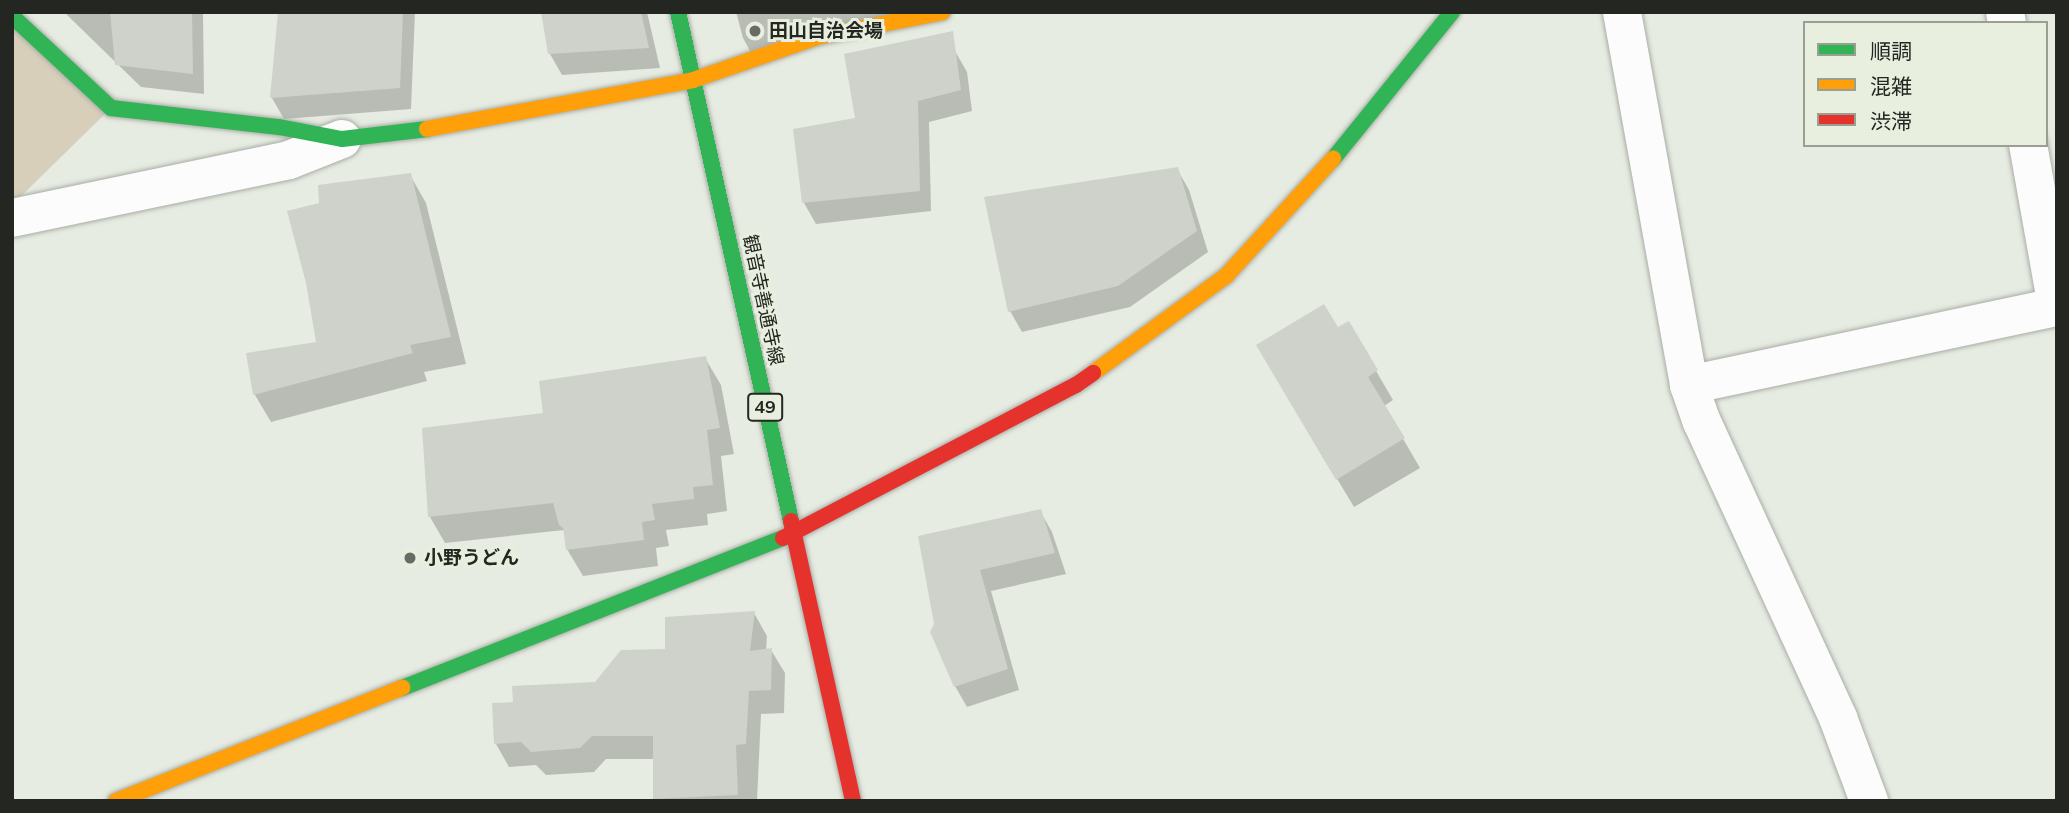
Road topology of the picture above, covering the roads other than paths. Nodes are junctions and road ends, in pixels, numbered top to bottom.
1 (678, 12) edge
2 (943, 12) edge
3 (1452, 12) edge
4 (1622, 12) edge
5 (12, 16) edge
6 (693, 80) junction
7 (342, 139) junction
8 (2028, 147) edge
9 (12, 218) edge
10 (1689, 385) junction
11 (793, 534) junction
12 (116, 801) edge
13 (853, 801) edge
14 (1869, 801) edge

1 - 6 street, 観音寺善通寺線 / 49
2 - 6 street
3 - 11 street
4 - 10 street
5 - 7 street
6 - 7 street
6 - 11 street, 観音寺善通寺線 / 49
7 - 9 street
8 - 10 street
10 - 14 street
11 - 12 street
11 - 13 street, 観音寺善通寺線 / 49

